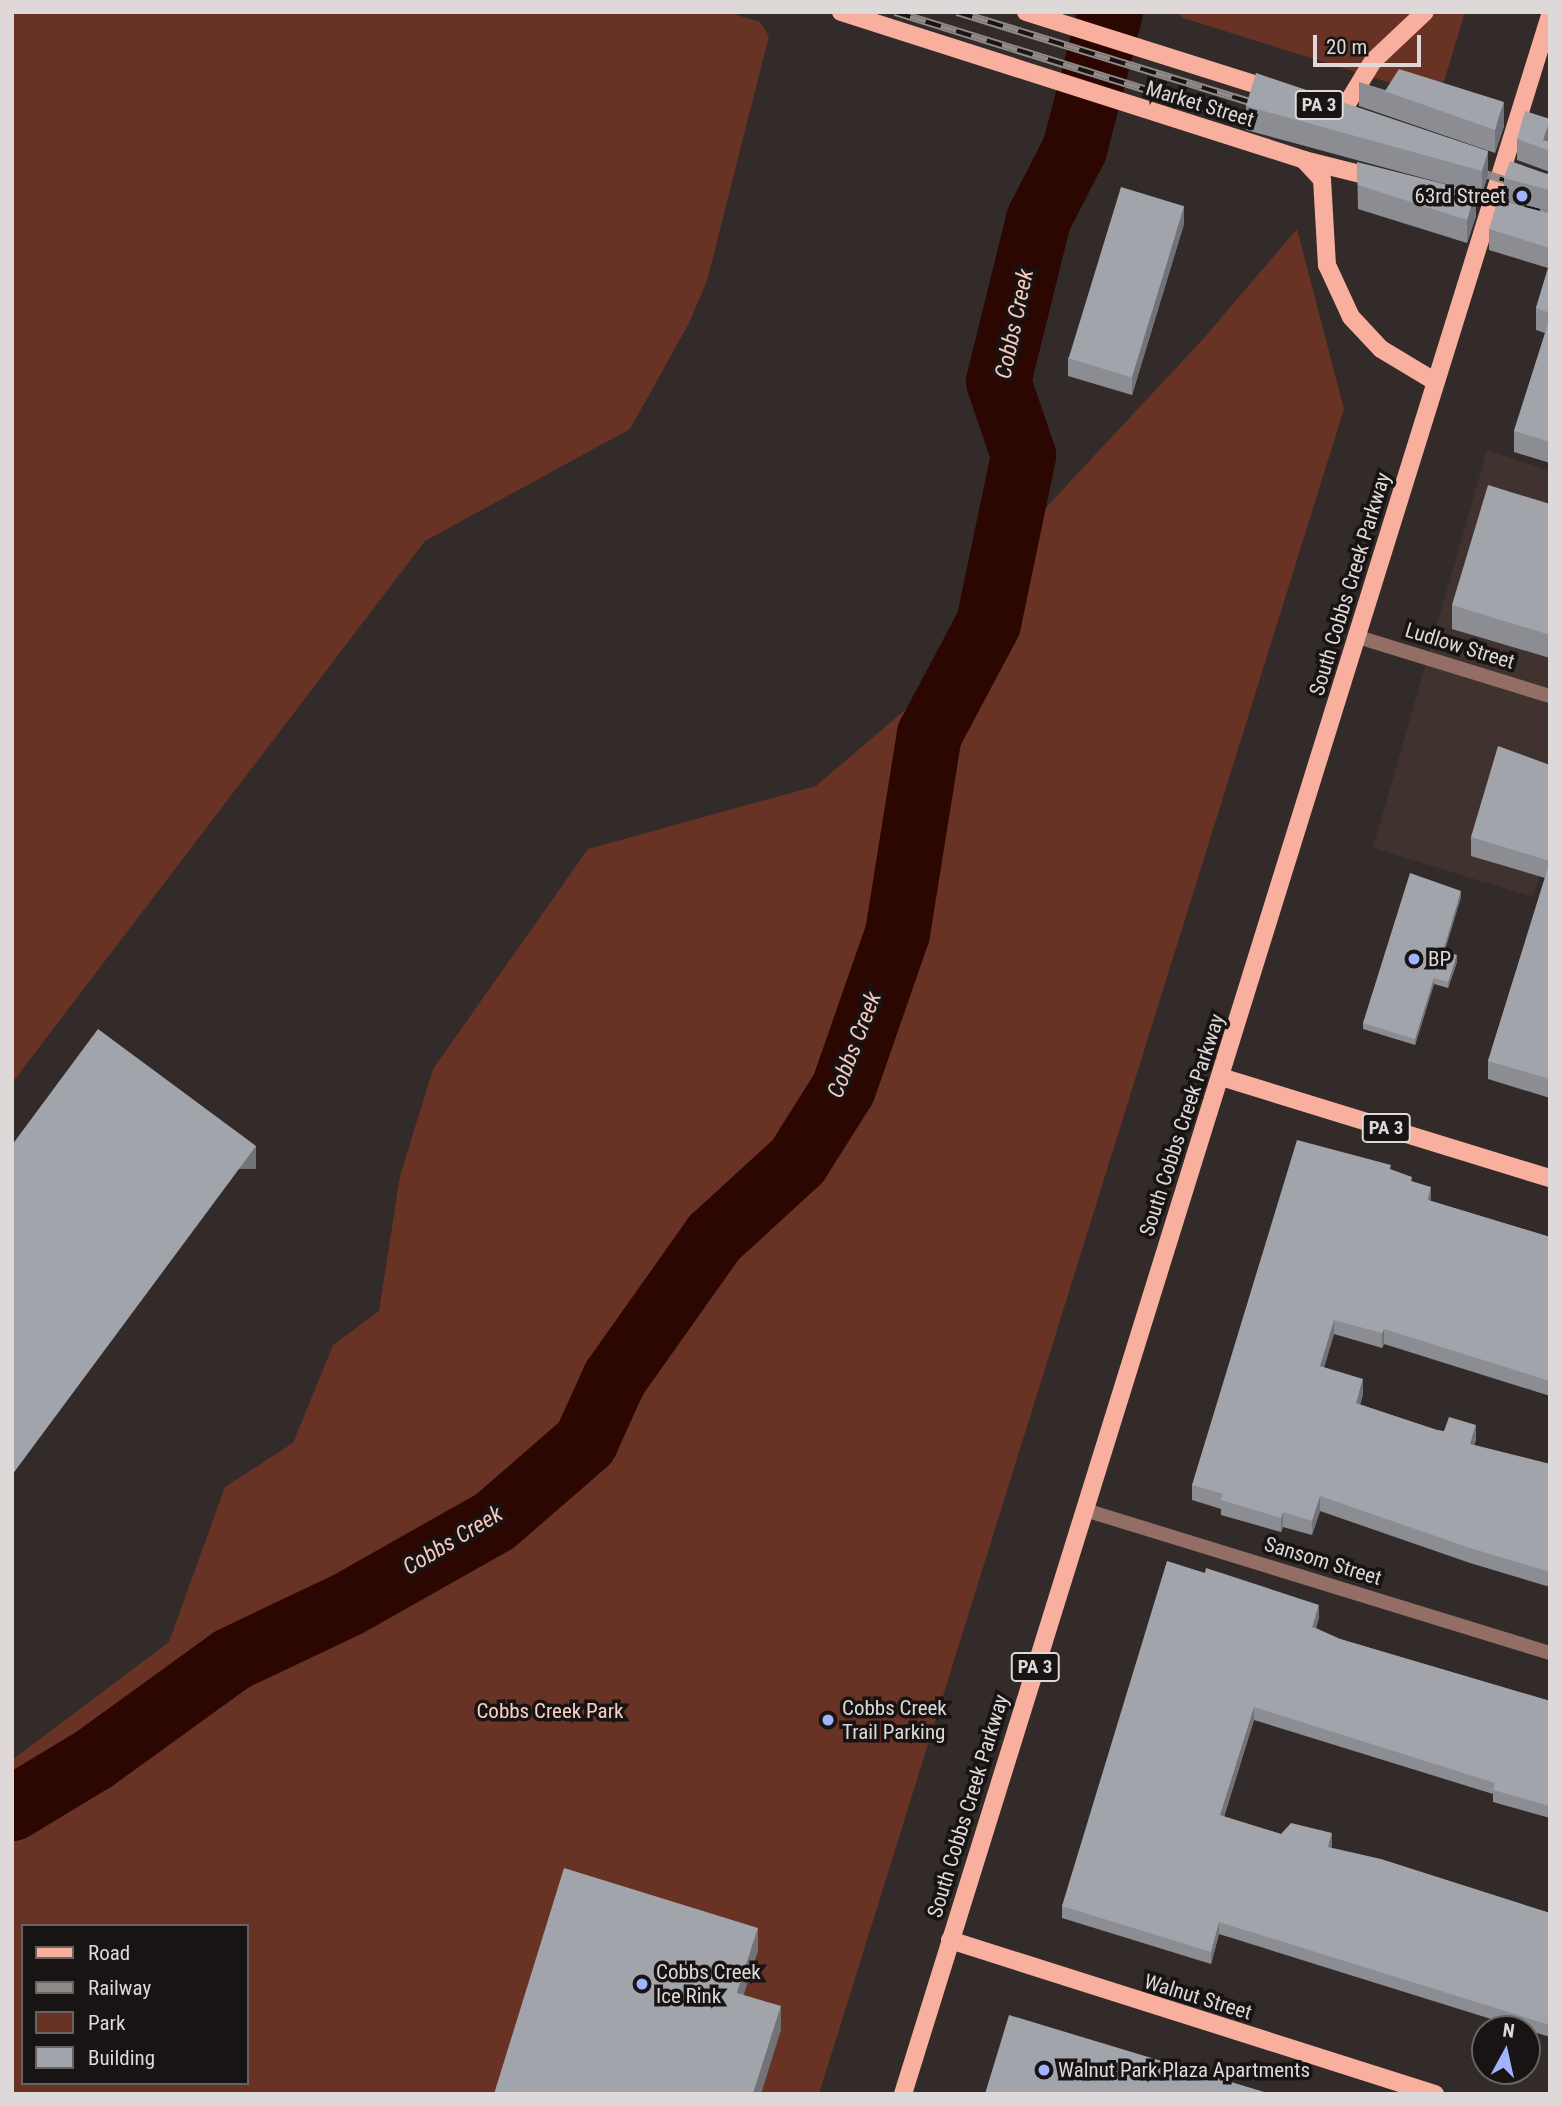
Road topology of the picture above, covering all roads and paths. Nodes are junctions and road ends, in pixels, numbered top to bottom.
1 (841, 12) edge
2 (1026, 12) edge
3 (1425, 12) edge
4 (1550, 15) edge
5 (1291, 96) edge
6 (1342, 113) edge
7 (1304, 160) junction
8 (1496, 167) junction
9 (1526, 177) edge
10 (1401, 184) edge
11 (1484, 204) junction
12 (1514, 213) edge
13 (1436, 382) junction
14 (1358, 637) junction
15 (1550, 696) edge
16 (1221, 1077) junction
17 (1550, 1178) edge
18 (1085, 1510) junction
19 (1550, 1653) edge
20 (950, 1940) junction
21 (903, 2094) edge
22 (1435, 2094) edge

1 - 7 main road, Market Street
2 - 5 main road, Market Street / PA 3
3 - 6 main road
4 - 8 main road, South Cobbs Creek Parkway
7 - 10 main road, Market Street
7 - 13 main road
8 - 9 main road
8 - 11 main road, South Cobbs Creek Parkway / PA 3
11 - 12 main road
11 - 13 main road, South Cobbs Creek Parkway / PA 3
13 - 14 main road, South Cobbs Creek Parkway / PA 3
14 - 15 street, Ludlow Street
14 - 16 main road, South Cobbs Creek Parkway / PA 3
16 - 17 main road, PA 3
16 - 18 main road, South Cobbs Creek Parkway / PA 3
18 - 19 street, Sansom Street
18 - 20 main road, South Cobbs Creek Parkway / PA 3
20 - 21 main road, South Cobbs Creek Parkway
20 - 22 main road, Walnut Street

